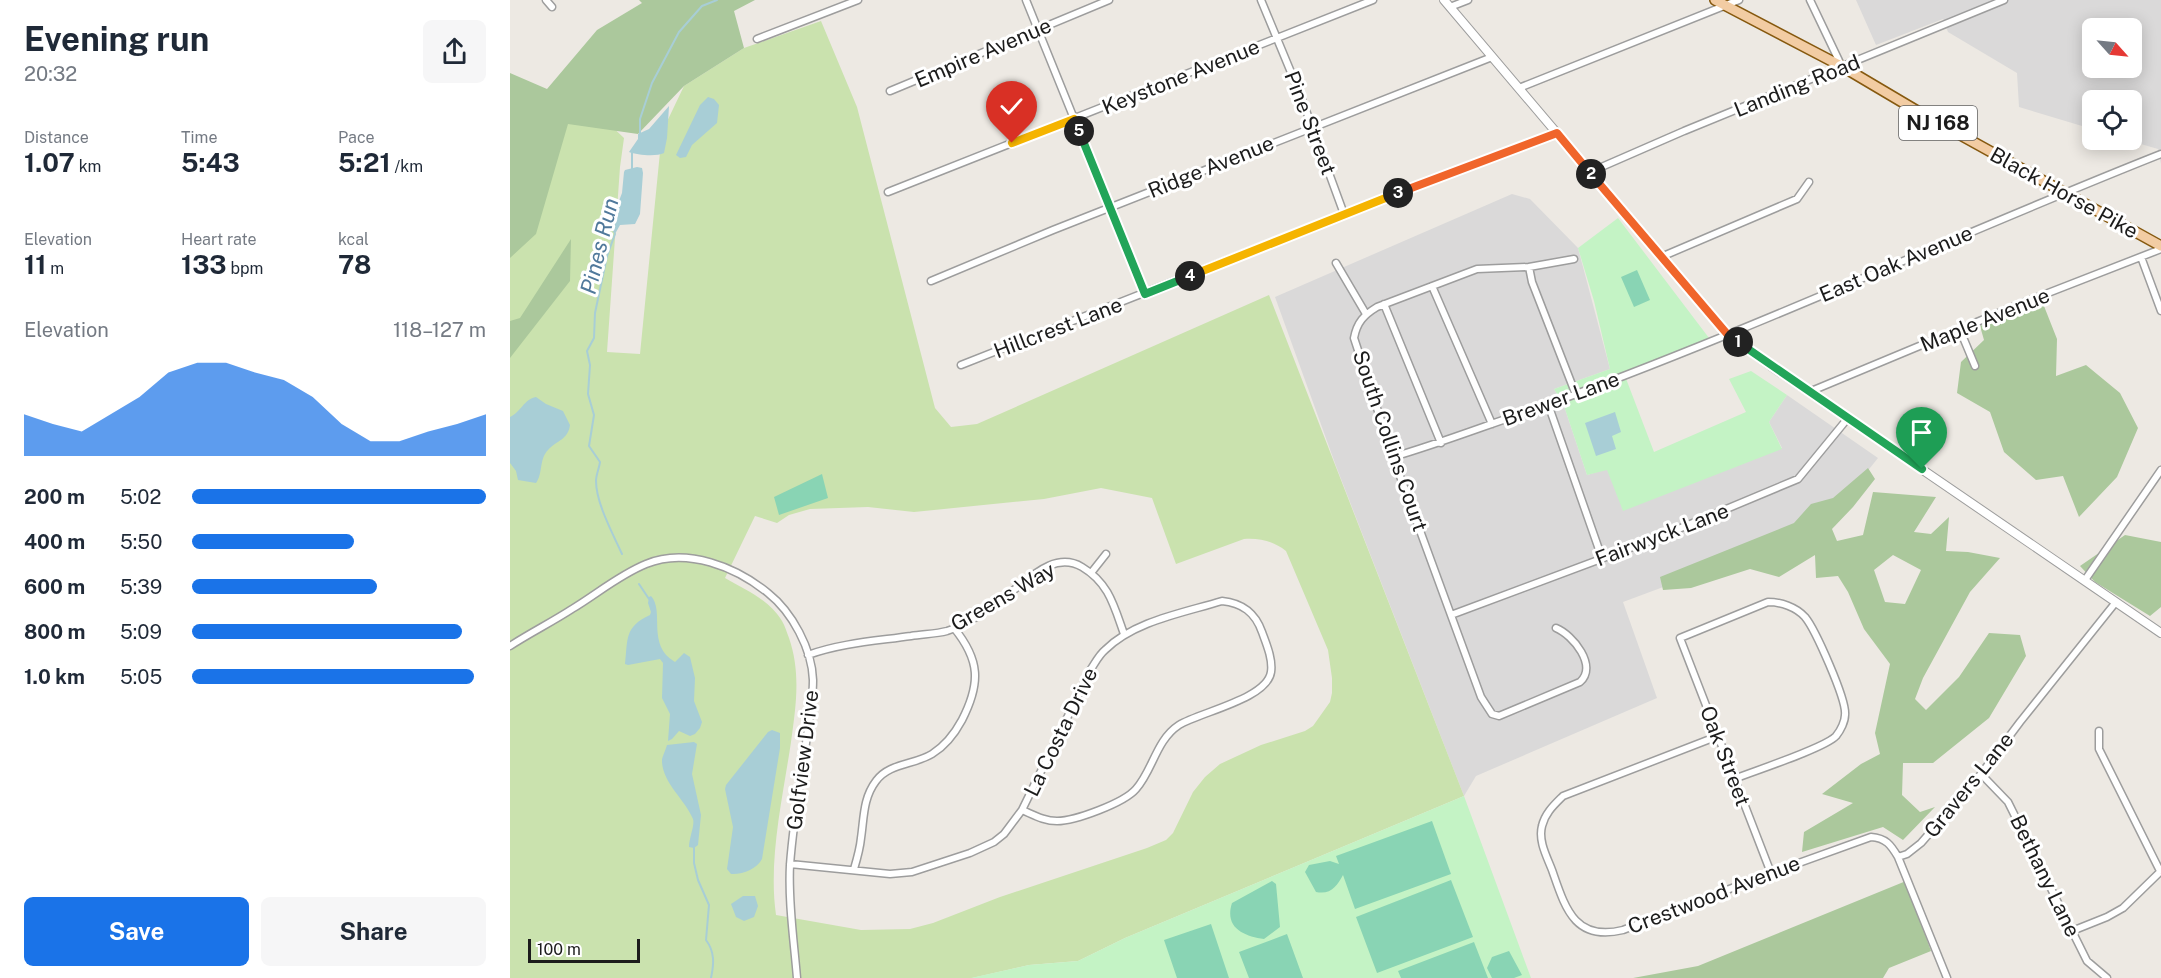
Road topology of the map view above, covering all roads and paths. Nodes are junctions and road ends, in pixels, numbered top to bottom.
1 (546, 0) edge
2 (858, 0) edge
3 (1026, 0) edge
4 (1109, 0) edge
5 (1261, 0) edge
6 (1373, 0) edge
7 (1444, 0) edge
8 (1468, 0) edge
9 (1715, 0) edge
10 (1739, 0) edge
11 (1810, 0) edge
12 (2004, 0) edge
13 (1726, 6) junction
14 (552, 7) dead end
15 (1450, 8) junction
16 (1038, 30) junction
17 (757, 39) dead end
18 (1277, 39) junction
19 (1492, 57) junction
20 (1842, 68) junction
21 (1519, 88) junction
22 (890, 91) dead end
23 (1074, 119) junction
24 (1311, 127) junction
25 (1557, 133) junction
26 (2161, 154) edge
27 (1590, 172) junction
28 (1809, 182) dead end
29 (888, 192) dead end
30 (2064, 193) junction
31 (1109, 208) junction
32 (1344, 214) junction
33 (2161, 248) edge
34 (1661, 257) junction
35 (2141, 257) junction
36 (1574, 259) dead end
37 (1336, 263) dead end
38 (1529, 267) junction
39 (931, 281) dead end
40 (1432, 286) junction
41 (1145, 294) junction
42 (1384, 304) junction
43 (2161, 311) edge
44 (1366, 314) junction
45 (1960, 330) junction
46 (1728, 335) junction
47 (961, 365) dead end
48 (1975, 366) dead end
49 (1809, 392) junction
50 (1576, 394) junction
51 (1548, 404) junction
52 (1848, 418) junction
53 (1492, 424) junction
54 (1441, 443) junction
55 (1393, 457) junction
56 (2161, 470) edge
57 (1106, 554) dead end
58 (1602, 558) junction
59 (1091, 573) junction
60 (2085, 580) junction
61 (2116, 602) junction
62 (1451, 615) junction
63 (954, 628) junction
64 (1556, 628) dead end
65 (2161, 633) edge
66 (1124, 634) junction
67 (510, 646) edge
68 (808, 655) junction
69 (2099, 731) dead end
70 (1718, 736) junction
71 (1982, 774) junction
72 (1734, 779) junction
73 (1022, 810) junction
74 (1898, 857) junction
75 (790, 864) junction
76 (854, 869) junction
77 (2161, 871) edge
78 (1771, 873) junction
79 (2072, 931) junction
80 (797, 978) edge
81 (1947, 978) edge
82 (2107, 978) edge

1 - 14 street
2 - 17 street
3 - 16 street
4 - 16 street, Empire Avenue
5 - 18 street, Pine Street
6 - 18 street, Keystone Avenue
7 - 15 street
8 - 15 street
9 - 13 main road, Black Horse Pike / NJ 168
10 - 13 street
11 - 20 street
12 - 20 street, Landing Road
13 - 20 main road, Black Horse Pike / NJ 168
13 - 21 street
15 - 19 street
16 - 22 street, Empire Avenue
16 - 23 street
18 - 23 street, Keystone Avenue
18 - 24 street, Pine Street
19 - 21 street
19 - 24 street, Ridge Avenue
20 - 27 street, Landing Road
20 - 30 main road, Black Horse Pike / NJ 168
21 - 25 street
23 - 29 street, Keystone Avenue
23 - 31 street
24 - 31 street, Ridge Avenue
24 - 32 street, Pine Street
25 - 27 street
25 - 32 street, Hillcrest Lane
26 - 30 street, East Oak Avenue
27 - 34 street
28 - 34 street
30 - 33 main road, Black Horse Pike / NJ 168
30 - 46 street, East Oak Avenue
31 - 39 street, Ridge Avenue
31 - 41 street
32 - 41 street, Hillcrest Lane
33 - 35 street, Maple Avenue
34 - 46 street
35 - 43 street
35 - 45 street, Maple Avenue
36 - 38 street
37 - 44 street
38 - 40 street
38 - 50 street
40 - 42 street
40 - 53 street
41 - 47 street, Hillcrest Lane
42 - 44 street
42 - 54 street
44 - 55 street, South Collins Court
45 - 48 street
45 - 49 street, Maple Avenue
46 - 49 street
46 - 50 street, Brewer Lane
49 - 52 street
50 - 51 street, Brewer Lane
51 - 53 street, Brewer Lane
51 - 58 street
52 - 58 street, Fairwyck Lane
52 - 60 street
53 - 54 street, Brewer Lane
54 - 55 street, Brewer Lane
55 - 62 street, South Collins Court
56 - 60 street
57 - 59 street
58 - 62 street, Fairwyck Lane
59 - 63 street, Greens Way
59 - 66 street
60 - 61 street
61 - 65 street
61 - 71 street, Gravers Lane
62 - 64 street, South Collins Court
63 - 68 street, Greens Way
63 - 76 street
66 - 73 street, La Costa Drive
66 - 73 street, La Costa Drive
67 - 68 street, Golfview Drive
68 - 75 street, Golfview Drive
69 - 77 street
70 - 72 street, Oak Street
70 - 72 street, Oak Street
70 - 78 street, Crestwood Avenue
71 - 74 street, Gravers Lane
71 - 79 street, Bethany Lane
72 - 78 street, Oak Street
73 - 76 street, La Costa Drive
74 - 78 street, Crestwood Avenue
74 - 81 street
75 - 76 street, La Costa Drive
75 - 80 street, Golfview Drive
77 - 79 street
79 - 82 street, Bethany Lane

